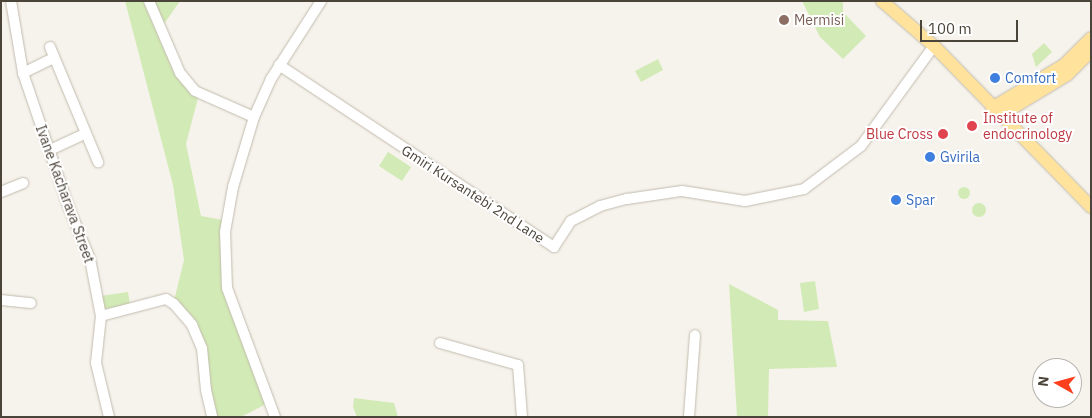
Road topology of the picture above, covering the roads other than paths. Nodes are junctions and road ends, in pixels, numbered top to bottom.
1 (12, 1) edge
2 (149, 1) edge
3 (321, 1) edge
4 (882, 1) edge
5 (1089, 45) edge
6 (934, 46) junction
7 (50, 47) dead end
8 (54, 58) junction
9 (280, 65) junction
10 (23, 73) junction
11 (995, 112) junction
12 (254, 117) junction
13 (85, 134) junction
14 (50, 150) junction
15 (98, 162) dead end
16 (23, 183) dead end
17 (1, 192) edge
18 (1091, 207) edge
19 (1, 300) edge
20 (31, 303) dead end
21 (101, 316) junction
22 (696, 335) dead end
23 (440, 343) dead end
24 (109, 417) edge
25 (212, 417) edge
26 (275, 417) edge
27 (522, 417) edge
28 (689, 417) edge

1 - 10 street, Ivane Kacharava Street
2 - 12 street
3 - 9 street
4 - 6 main road
5 - 11 main road
6 - 9 street, Gmiri Kursantebi 2nd Lane
6 - 11 main road
7 - 8 street
8 - 10 street
8 - 13 street
9 - 12 street
10 - 14 street, Ivane Kacharava Street
11 - 18 main road
12 - 26 street
13 - 14 street
13 - 15 street
14 - 21 street, Ivane Kacharava Street
16 - 17 street
19 - 20 street
21 - 24 street, Ivane Kacharava Street
21 - 25 street
22 - 28 street
23 - 27 street

